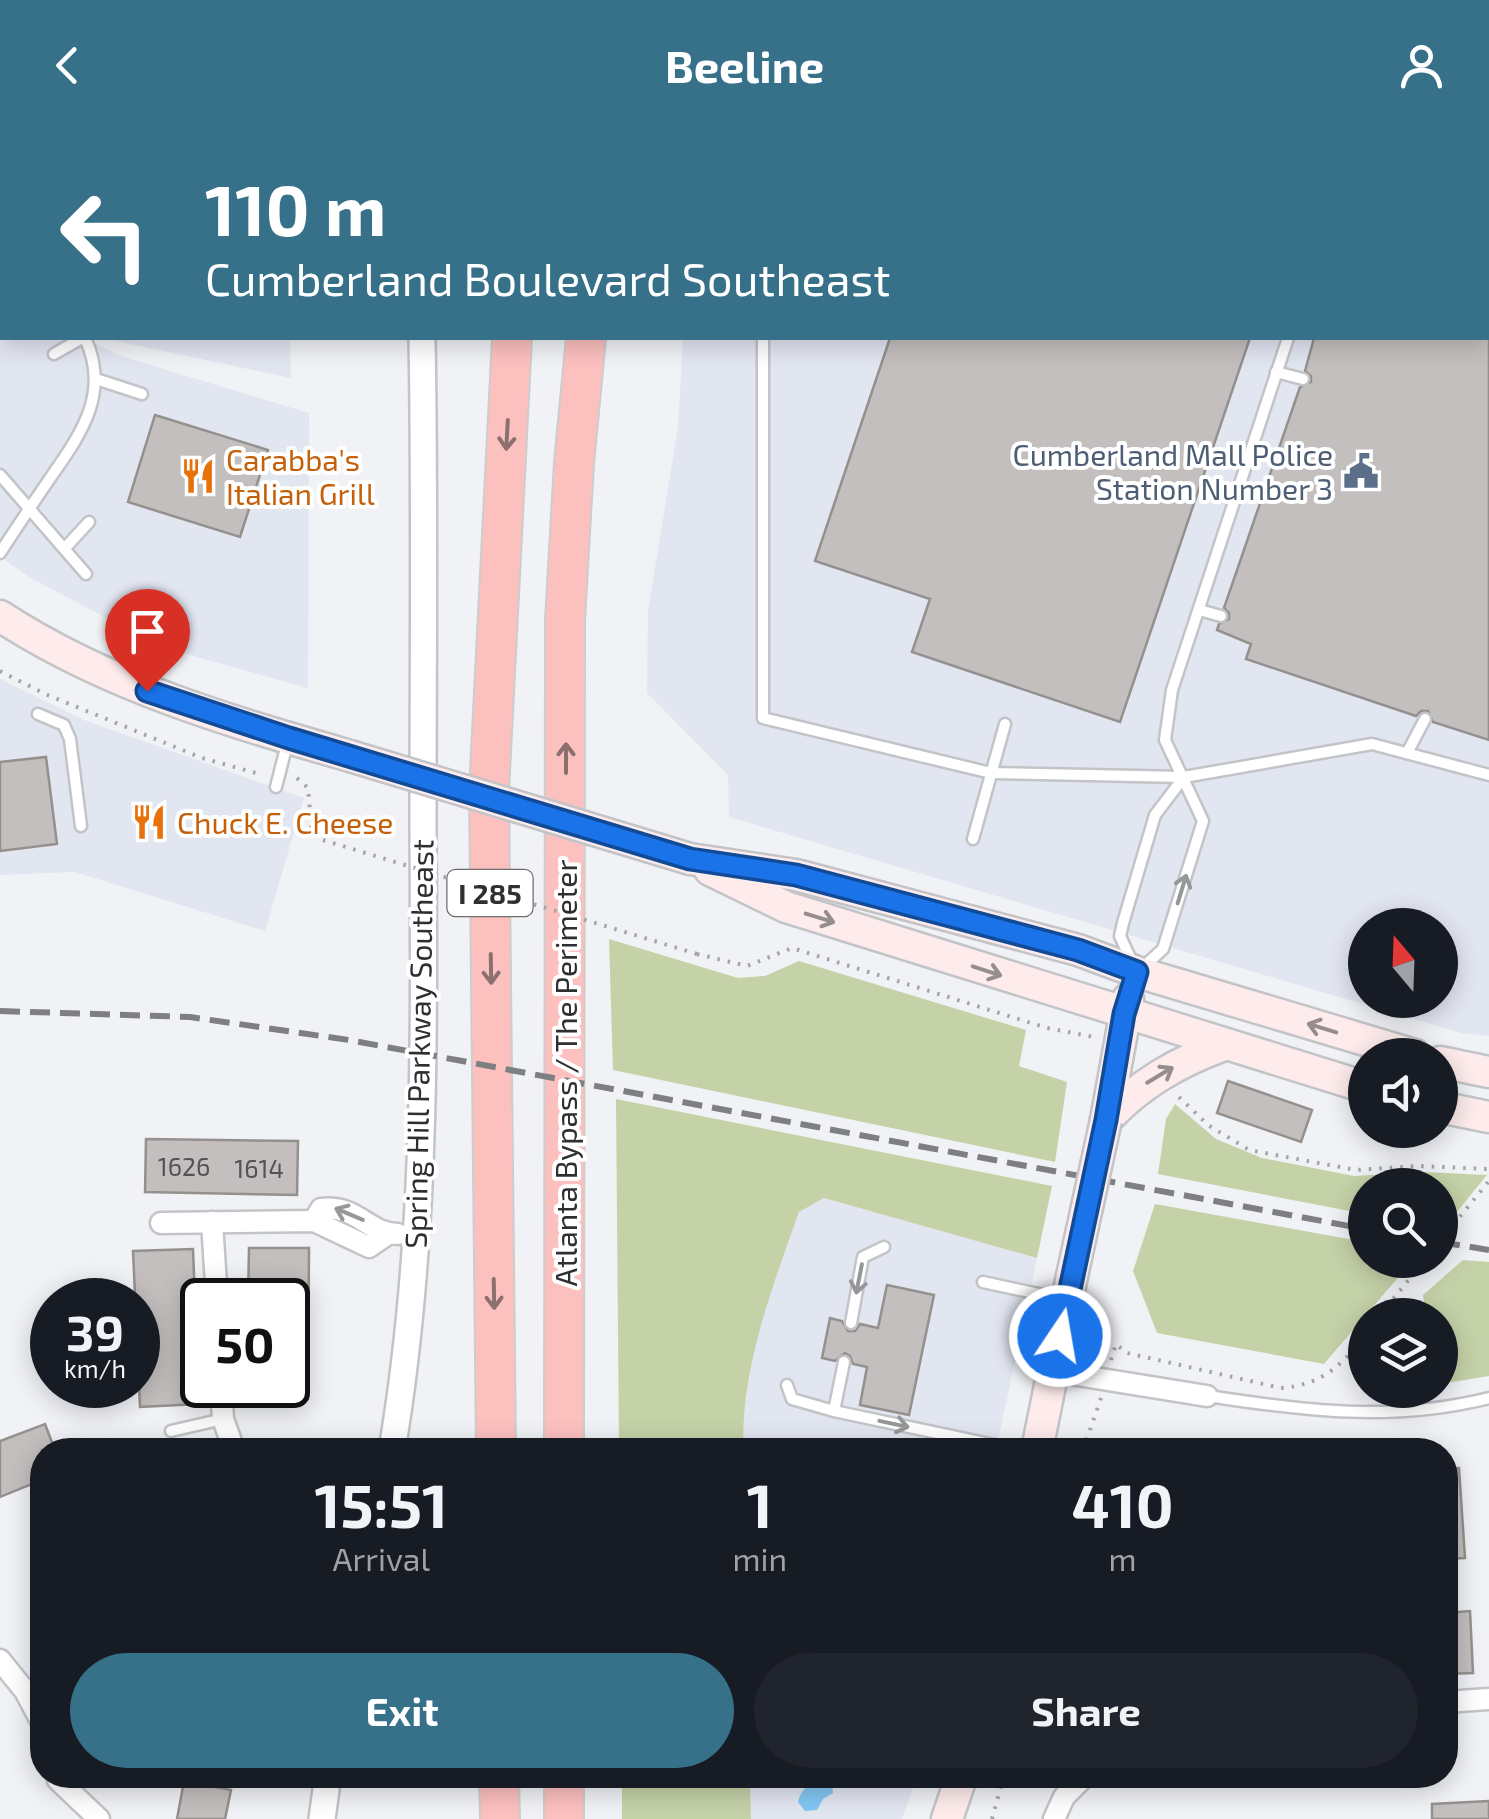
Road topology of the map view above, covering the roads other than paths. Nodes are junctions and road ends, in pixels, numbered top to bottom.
1 (80, 340) edge
2 (85, 340) edge
3 (422, 340) edge
4 (512, 340) edge
5 (586, 340) edge
6 (763, 340) edge
7 (1287, 340) edge
8 (54, 354) dead end
9 (1276, 372) junction
10 (96, 379) junction
11 (1303, 379) dead end
12 (142, 394) dead end
13 (0, 475) edge
14 (28, 511) junction
15 (89, 522) dead end
16 (65, 548) junction
17 (0, 553) edge
18 (86, 574) dead end
19 (1200, 610) junction
20 (0, 616) edge
21 (1221, 616) dead end
22 (38, 714) dead end
23 (1425, 719) dead end
24 (1005, 724) dead end
25 (289, 738) junction
26 (1407, 753) junction
27 (991, 773) junction
28 (1489, 774) edge
29 (1184, 777) junction
30 (278, 781) road end
31 (81, 826) dead end
32 (973, 839) dead end
33 (690, 859) junction
34 (1137, 972) junction
35 (1124, 1014) junction
36 (1358, 1038) edge
37 (1224, 1045) junction
38 (1458, 1066) edge
39 (1489, 1072) edge
40 (1348, 1082) edge
41 (1458, 1111) edge
42 (1489, 1117) edge
43 (1106, 1120) junction
44 (212, 1222) junction
45 (161, 1223) dead end
46 (416, 1234) junction
47 (884, 1247) dead end
48 (215, 1278) edge
49 (983, 1282) dead end
50 (1070, 1288) junction
51 (851, 1322) dead end
52 (844, 1362) dead end
53 (1052, 1371) junction
54 (787, 1385) dead end
55 (1207, 1396) joint
56 (1489, 1398) edge
57 (222, 1408) edge
58 (834, 1411) junction
59 (223, 1419) junction
60 (172, 1430) dead end
61 (230, 1438) edge
62 (394, 1438) edge
63 (496, 1438) edge
64 (564, 1438) edge
65 (961, 1438) edge
66 (1038, 1438) edge
67 (0, 1660) edge
68 (30, 1699) edge
69 (1489, 1699) edge
70 (1458, 1701) edge
71 (66, 1788) edge
72 (326, 1788) edge
73 (499, 1788) edge
74 (564, 1788) edge
75 (958, 1788) edge
76 (1073, 1788) edge
77 (99, 1819) edge
78 (322, 1819) edge
79 (500, 1819) edge
80 (564, 1819) edge
81 (947, 1819) edge
82 (1054, 1819) edge

1 - 8 lane
2 - 10 lane
3 - 46 street, Spring Hill Parkway Southeast
4 -> 63 highway, I 285
64 -> 5 highway, Atlanta Bypass / The Perimeter / I 285
6 - 27 lane
7 - 9 lane
9 - 11 lane
9 - 19 lane
10 - 12 lane
10 - 14 lane
13 - 14 lane
14 - 16 lane
14 - 17 lane
15 - 16 lane
16 - 18 lane
19 - 21 lane
19 - 29 lane
20 - 25 main road
22 - 31 lane
23 - 26 lane
24 - 27 lane
25 - 30 lane
25 - 33 main road, bridge
26 - 28 lane
26 - 29 lane
27 - 29 lane
27 - 32 lane
29 - 34 lane
34 -> 29 lane
33 - 34 main road
33 -> 35 main road
34 - 35 main road
36 -> 34 main road
35 - 37 main road
35 - 43 main road
37 - 40 main road
43 -> 37 main road
38 - 39 main road
41 - 42 main road
43 - 50 main road, bridge
44 - 45 street
44 - 46 street
44 - 48 street
46 - 62 street, Spring Hill Parkway Southeast
47 -> 51 lane
49 - 50 lane
50 - 53 main road
52 - 58 lane
53 - 55 street
53 - 66 main road
54 - 58 lane
55 - 56 lane
57 - 59 street
58 -> 65 lane
59 - 60 lane
59 - 61 street
67 - 68 street
69 - 70 street
71 - 77 street
72 - 78 street
73 - 79 highway
74 - 80 highway
75 - 81 main road
76 - 82 street

